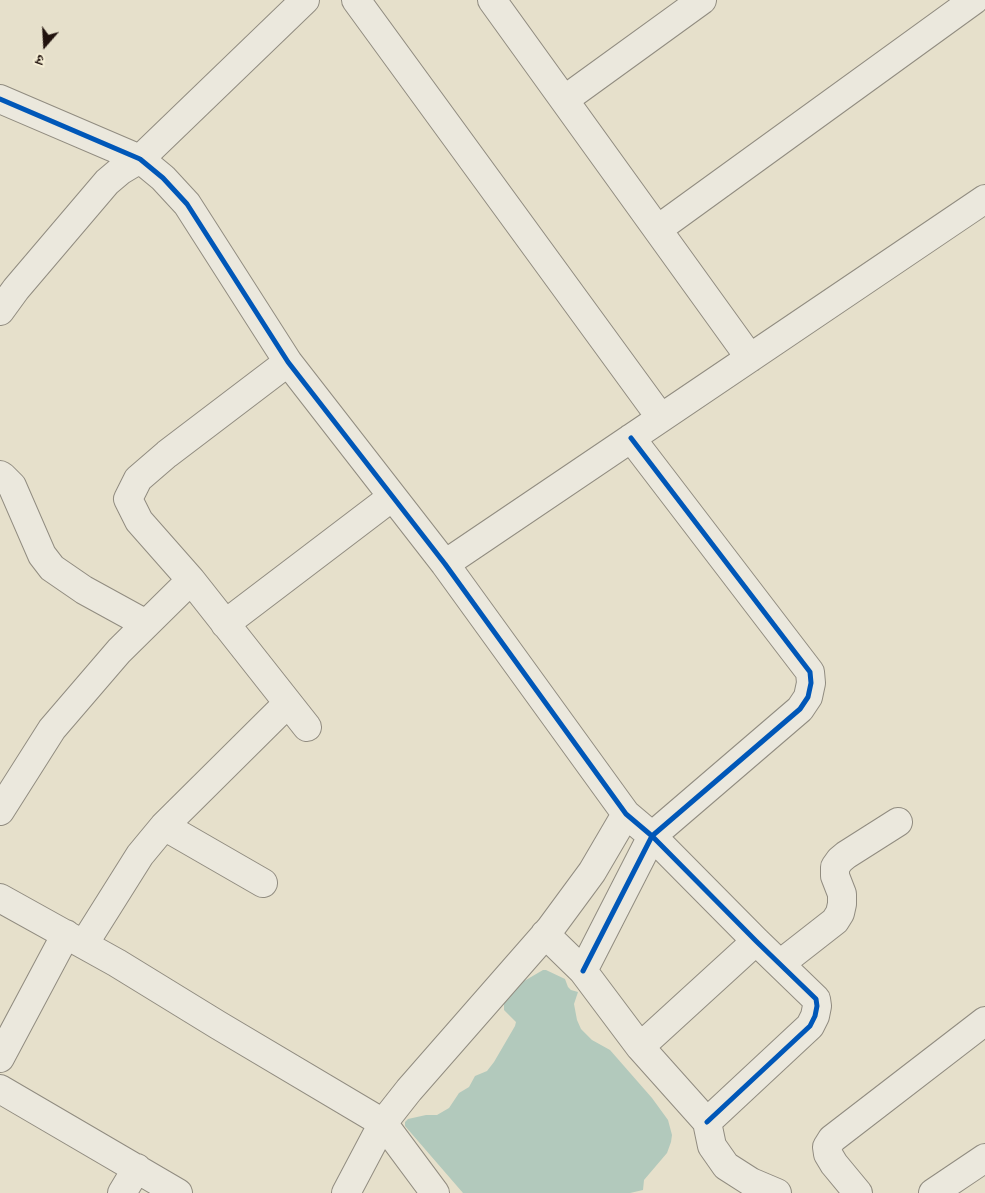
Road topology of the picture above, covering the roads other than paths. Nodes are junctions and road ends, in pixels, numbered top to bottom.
1 (305, 0) edge
2 (356, 0) edge
3 (492, 0) edge
4 (702, 0) edge
5 (974, 0) edge
6 (0, 99) edge
7 (564, 100) junction
8 (140, 159) junction
9 (985, 199) edge
10 (658, 229) junction
11 (0, 311) edge
12 (750, 358) junction
13 (288, 362) junction
14 (662, 418) junction
15 (631, 438) junction
16 (0, 476) edge
17 (392, 497) junction
18 (445, 564) junction
19 (191, 580) junction
20 (146, 624) junction
21 (225, 624) junction
22 (288, 703) junction
23 (307, 727) dead end
24 (0, 810) edge
25 (626, 814) junction
26 (898, 822) dead end
27 (164, 826) junction
28 (652, 836) junction
29 (263, 883) dead end
30 (0, 898) edge
31 (545, 934) junction
32 (75, 939) junction
33 (756, 941) junction
34 (780, 964) junction
35 (583, 971) junction
36 (985, 1021) edge
37 (640, 1047) junction
38 (0, 1058) edge
39 (0, 1089) edge
40 (707, 1122) junction
41 (383, 1123) junction
42 (985, 1158) edge
43 (137, 1168) junction
44 (122, 1193) edge
45 (178, 1193) edge
46 (346, 1193) edge
47 (435, 1193) edge
48 (776, 1193) edge
49 (858, 1193) edge
50 (933, 1193) edge

1 - 8 street
2 - 14 street
3 - 7 street
4 - 7 street
5 - 10 street
6 - 8 street
7 - 10 street
8 - 11 street
8 - 13 street
9 - 12 street
10 - 12 street
12 - 14 street
13 - 17 street
13 - 19 street
14 - 15 street
15 - 18 street
15 - 28 street
16 - 20 street
17 - 18 street
17 - 21 street
18 - 25 street
19 - 20 street
19 - 21 street
20 - 24 street
21 - 22 street
22 - 23 street
22 - 27 street
25 - 28 street
25 - 31 street
26 - 34 street
27 - 29 street
27 - 32 street
28 - 33 street
28 - 35 street
30 - 32 street
31 - 35 street
31 - 41 street
32 - 38 street
32 - 41 street
33 - 34 street
33 - 37 street
34 - 40 street
35 - 37 street
36 - 49 street
37 - 40 street
39 - 43 street
40 - 48 street
41 - 46 street
41 - 47 street
42 - 50 street
43 - 44 street
43 - 45 street

